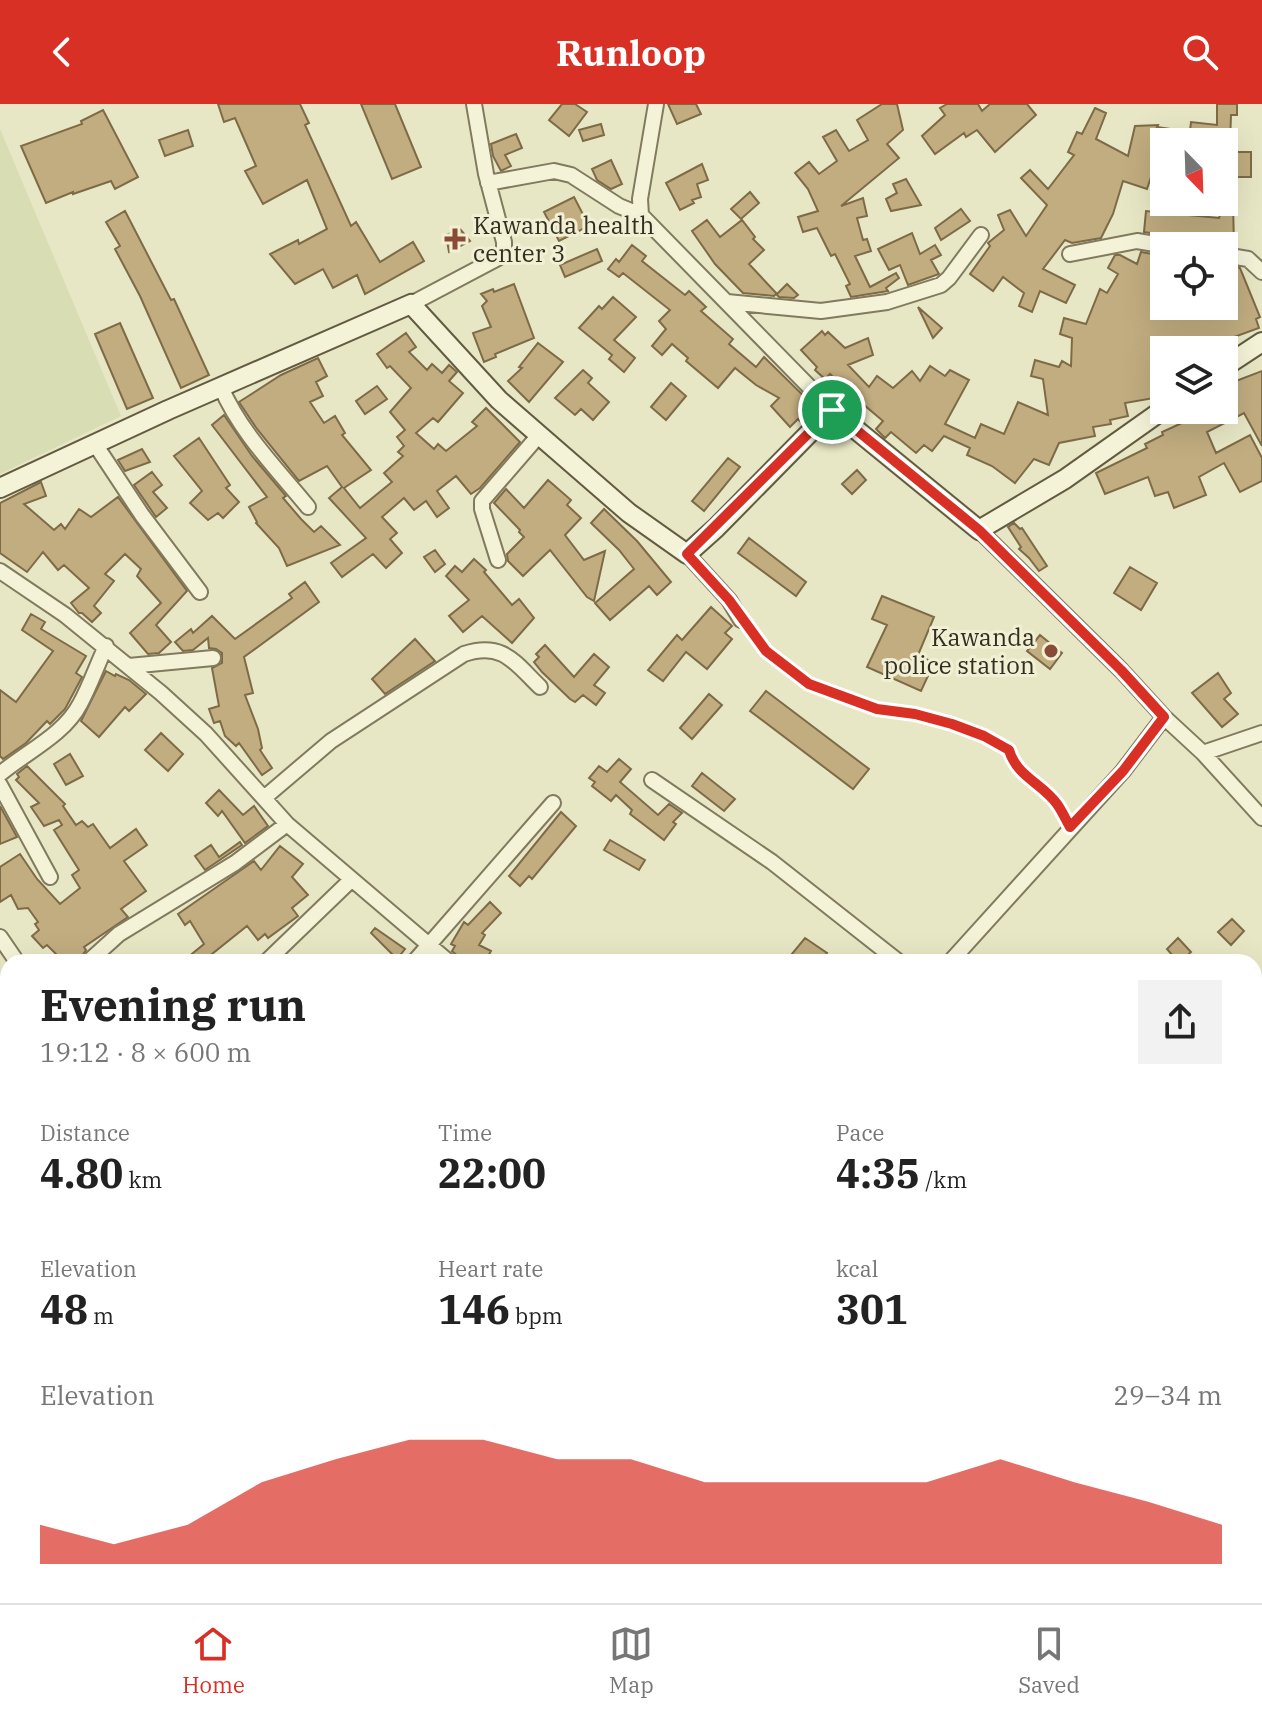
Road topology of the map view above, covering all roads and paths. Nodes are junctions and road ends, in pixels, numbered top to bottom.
1 (474, 104) edge
2 (656, 104) edge
3 (488, 183) junction
4 (641, 215) junction
5 (981, 235) dead end
6 (1150, 243) edge
7 (1070, 254) dead end
8 (1238, 257) edge
9 (1262, 272) edge
10 (727, 302) junction
11 (411, 304) junction
12 (1262, 342) edge
13 (1238, 358) edge
14 (221, 387) junction
15 (832, 410) junction
16 (1150, 419) edge
17 (540, 434) junction
18 (95, 444) junction
19 (0, 488) edge
20 (308, 507) dead end
21 (979, 530) junction
22 (687, 554) junction
23 (498, 560) dead end
24 (0, 571) edge
25 (200, 592) dead end
26 (741, 620) joint
27 (106, 646) junction
28 (213, 658) dead end
29 (129, 666) junction
30 (540, 687) dead end
31 (1164, 717) junction
32 (1262, 733) edge
33 (1203, 753) junction
34 (0, 774) edge
35 (652, 780) dead end
36 (0, 785) edge
37 (264, 798) junction
38 (553, 803) dead end
39 (1262, 818) edge
40 (287, 824) junction
41 (1070, 827) junction
42 (50, 877) dead end
43 (351, 880) junction
44 (0, 937) edge
45 (429, 946) junction
46 (12, 954) edge
47 (97, 954) edge
48 (274, 954) edge
49 (422, 954) edge
50 (439, 954) edge
51 (889, 954) edge
52 (961, 954) edge

1 - 3 street
2 - 4 street
3 - 4 street
3 - 11 street
4 - 10 street
5 - 10 street
6 - 7 street
8 - 9 street
10 - 15 street
11 - 14 street
11 - 17 street
12 - 13 street
14 - 18 street
14 - 20 street
15 - 21 street
15 - 22 street
16 - 21 street
17 - 22 street
17 - 23 street
18 - 19 street
18 - 25 street
21 - 31 street
22 - 26 street
24 - 27 street
26 - 41 path
27 - 29 street
27 - 34 street
28 - 29 street
29 - 37 street
30 - 37 street
31 - 33 street
31 - 41 street
32 - 33 street
33 - 39 street
35 - 51 street
36 - 42 street
37 - 40 street
38 - 45 street
40 - 43 street
40 - 47 street
41 - 52 street
43 - 45 street
43 - 48 street
44 - 46 street
45 - 49 street
45 - 50 street

